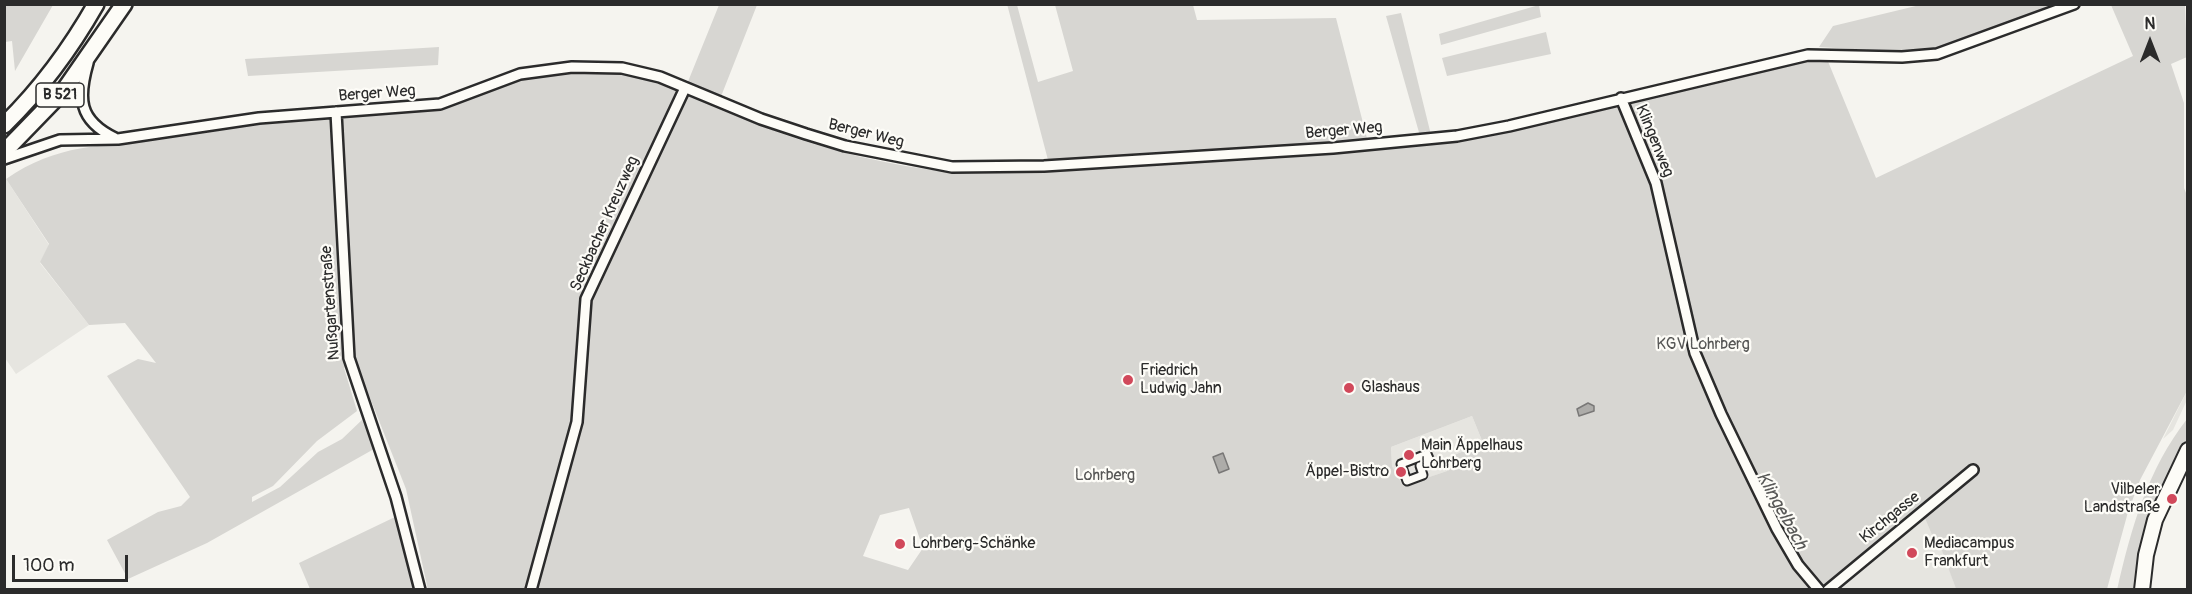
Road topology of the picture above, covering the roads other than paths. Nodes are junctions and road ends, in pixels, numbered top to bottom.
1 (96, 4) edge
2 (124, 4) edge
3 (2074, 4) edge
4 (90, 56) junction
5 (685, 88) junction
6 (1621, 98) junction
7 (336, 112) junction
8 (4, 125) edge
9 (118, 139) junction
10 (4, 152) edge
11 (4, 159) edge
12 (2187, 450) edge
13 (1972, 470) dead end
14 (1407, 481) joint
15 (420, 590) edge
16 (531, 590) edge
17 (1819, 590) edge
18 (1828, 590) edge
19 (2142, 590) edge

1 - 8 main road, B 521
2 - 4 main road, B 521
3 - 6 street, Klingenweg
4 - 9 street
4 - 10 main road, B 521
5 - 6 street, Berger Weg
5 - 7 street, Berger Weg
5 - 16 street, Seckbacher Kreuzweg
6 - 17 street, Klingenweg
7 - 9 street, Berger Weg
7 - 15 street, Nußgartenstraße
9 - 11 street, Berger Weg
12 - 19 main road
13 - 18 street, Kirchgasse
14 - 14 street

